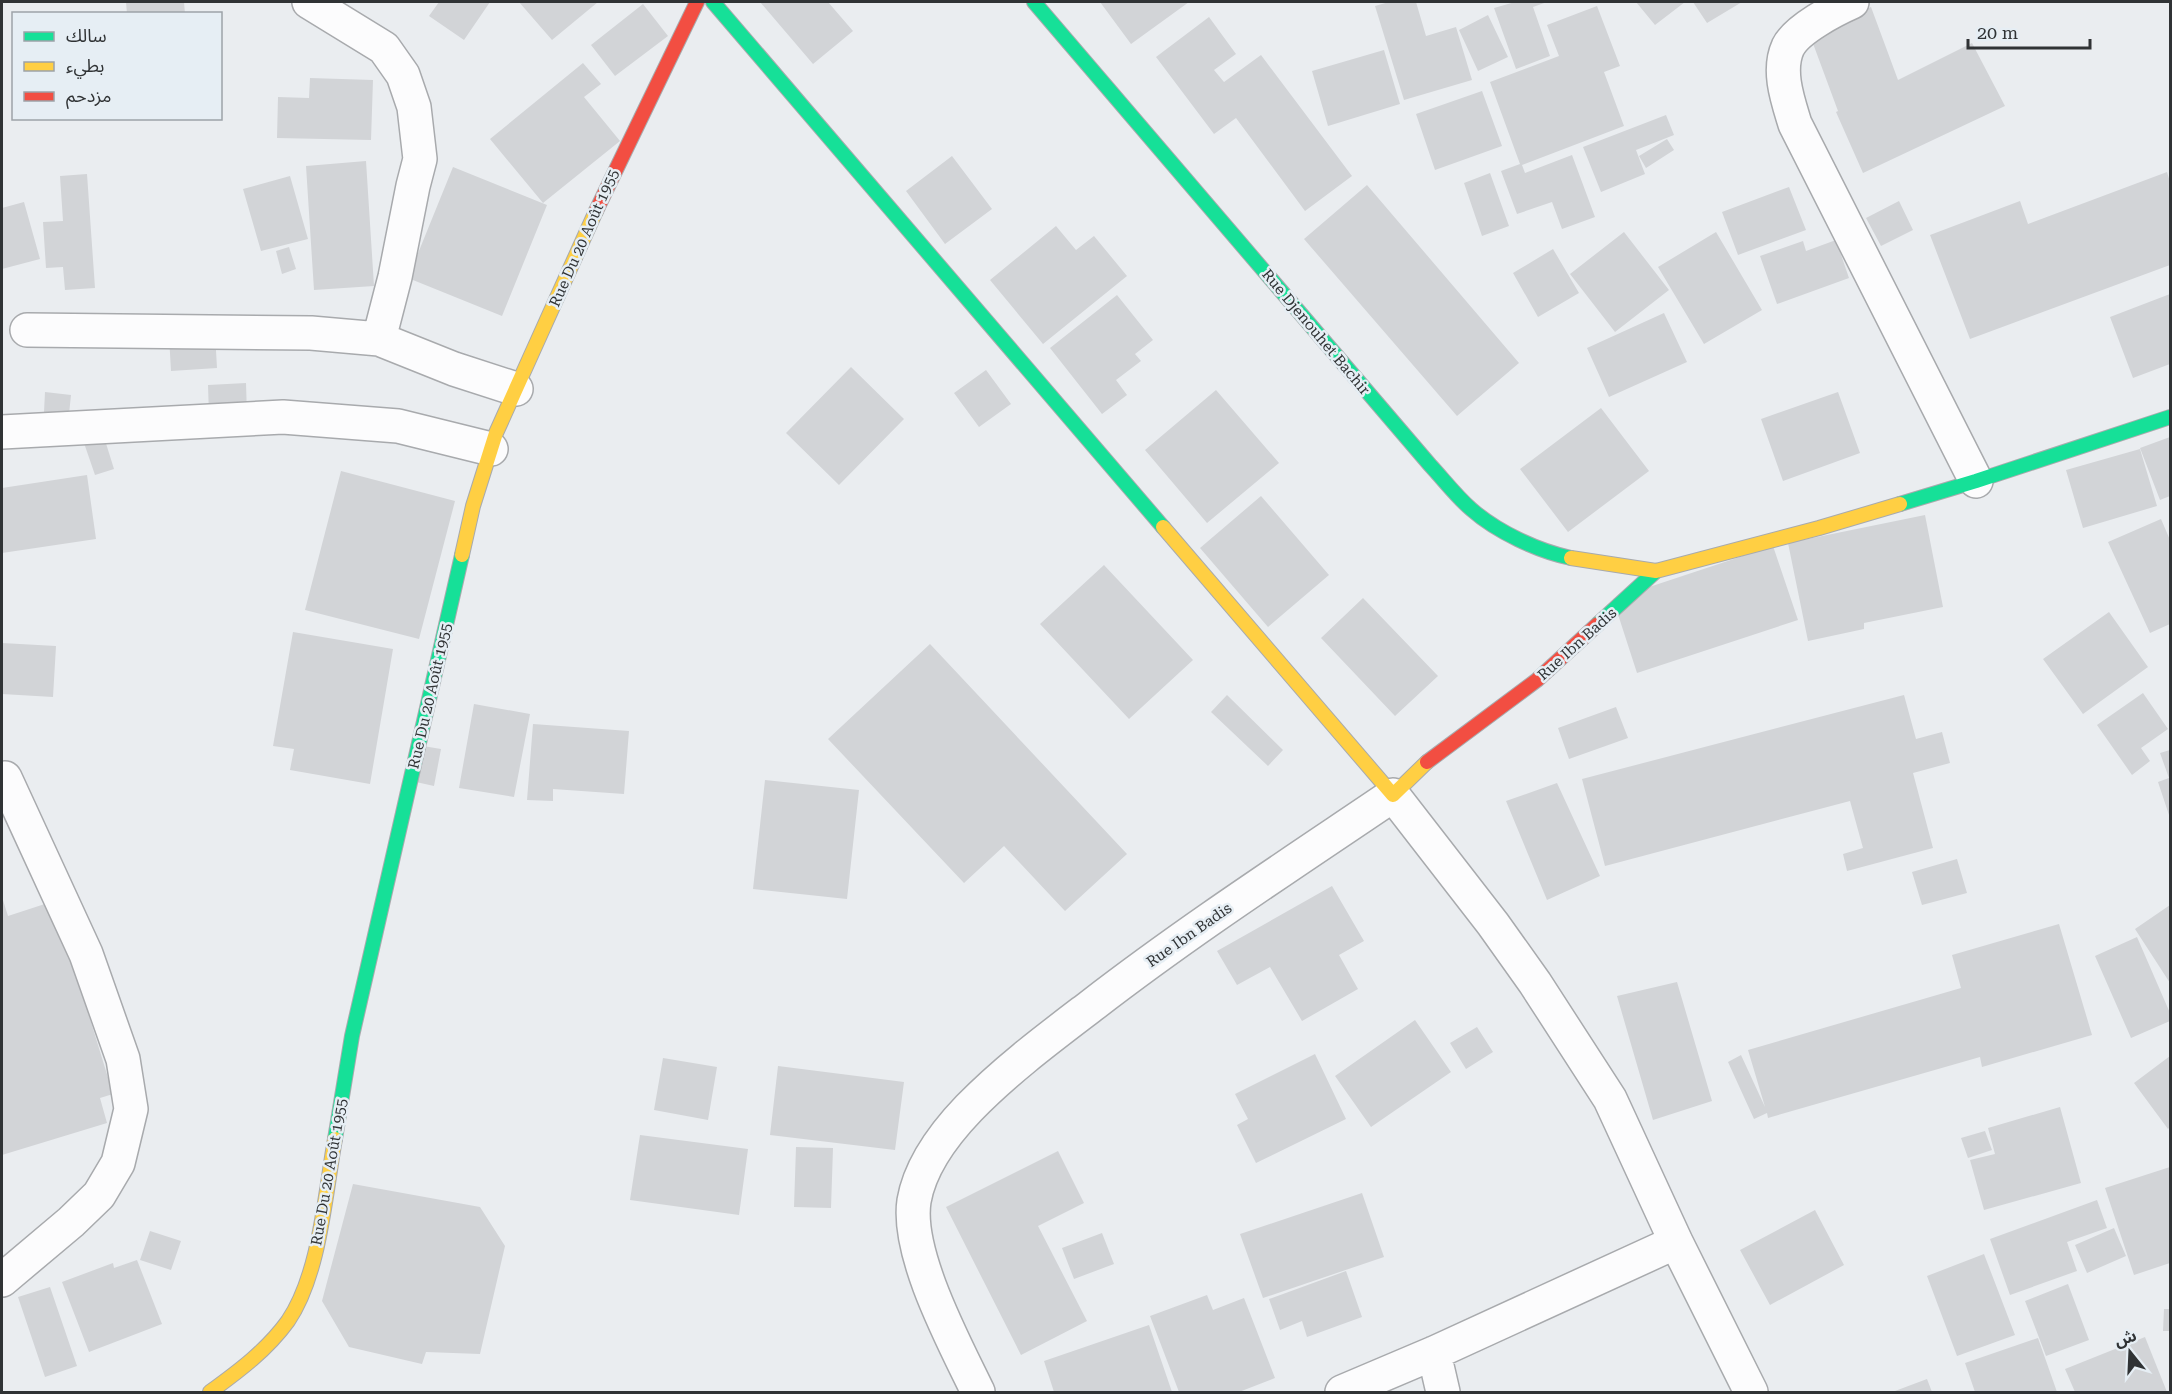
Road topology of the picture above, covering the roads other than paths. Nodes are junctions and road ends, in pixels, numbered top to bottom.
1 (309, 2) edge
2 (697, 2) edge
3 (713, 2) edge
4 (1034, 2) edge
5 (1852, 2) edge
6 (27, 330) dead end
7 (379, 339) junction
8 (516, 389) junction
9 (2170, 417) edge
10 (2, 432) edge
11 (491, 449) junction
12 (1976, 481) junction
13 (1656, 571) junction
14 (5, 778) dead end
15 (1393, 795) junction
16 (1676, 1242) junction
17 (2, 1280) edge
18 (1434, 1353) junction
19 (210, 1392) edge
20 (978, 1392) edge
21 (1342, 1392) edge
22 (1443, 1392) edge
23 (1750, 1392) edge

1 - 7 street
2 - 8 street, Rue Du 20 Août 1955
3 - 15 street
4 - 13 street, Rue Djenouhet Bachir
5 - 12 street
6 - 7 street
7 - 8 street
8 - 11 street, Rue Du 20 Août 1955
9 - 12 street
10 - 11 street
11 - 19 street, Rue Du 20 Août 1955
12 - 13 street
13 - 15 street, Rue Ibn Badis
14 - 17 street
15 - 16 street
15 - 20 street, Rue Ibn Badis
16 - 18 street
16 - 23 street
18 - 21 street
18 - 22 street

